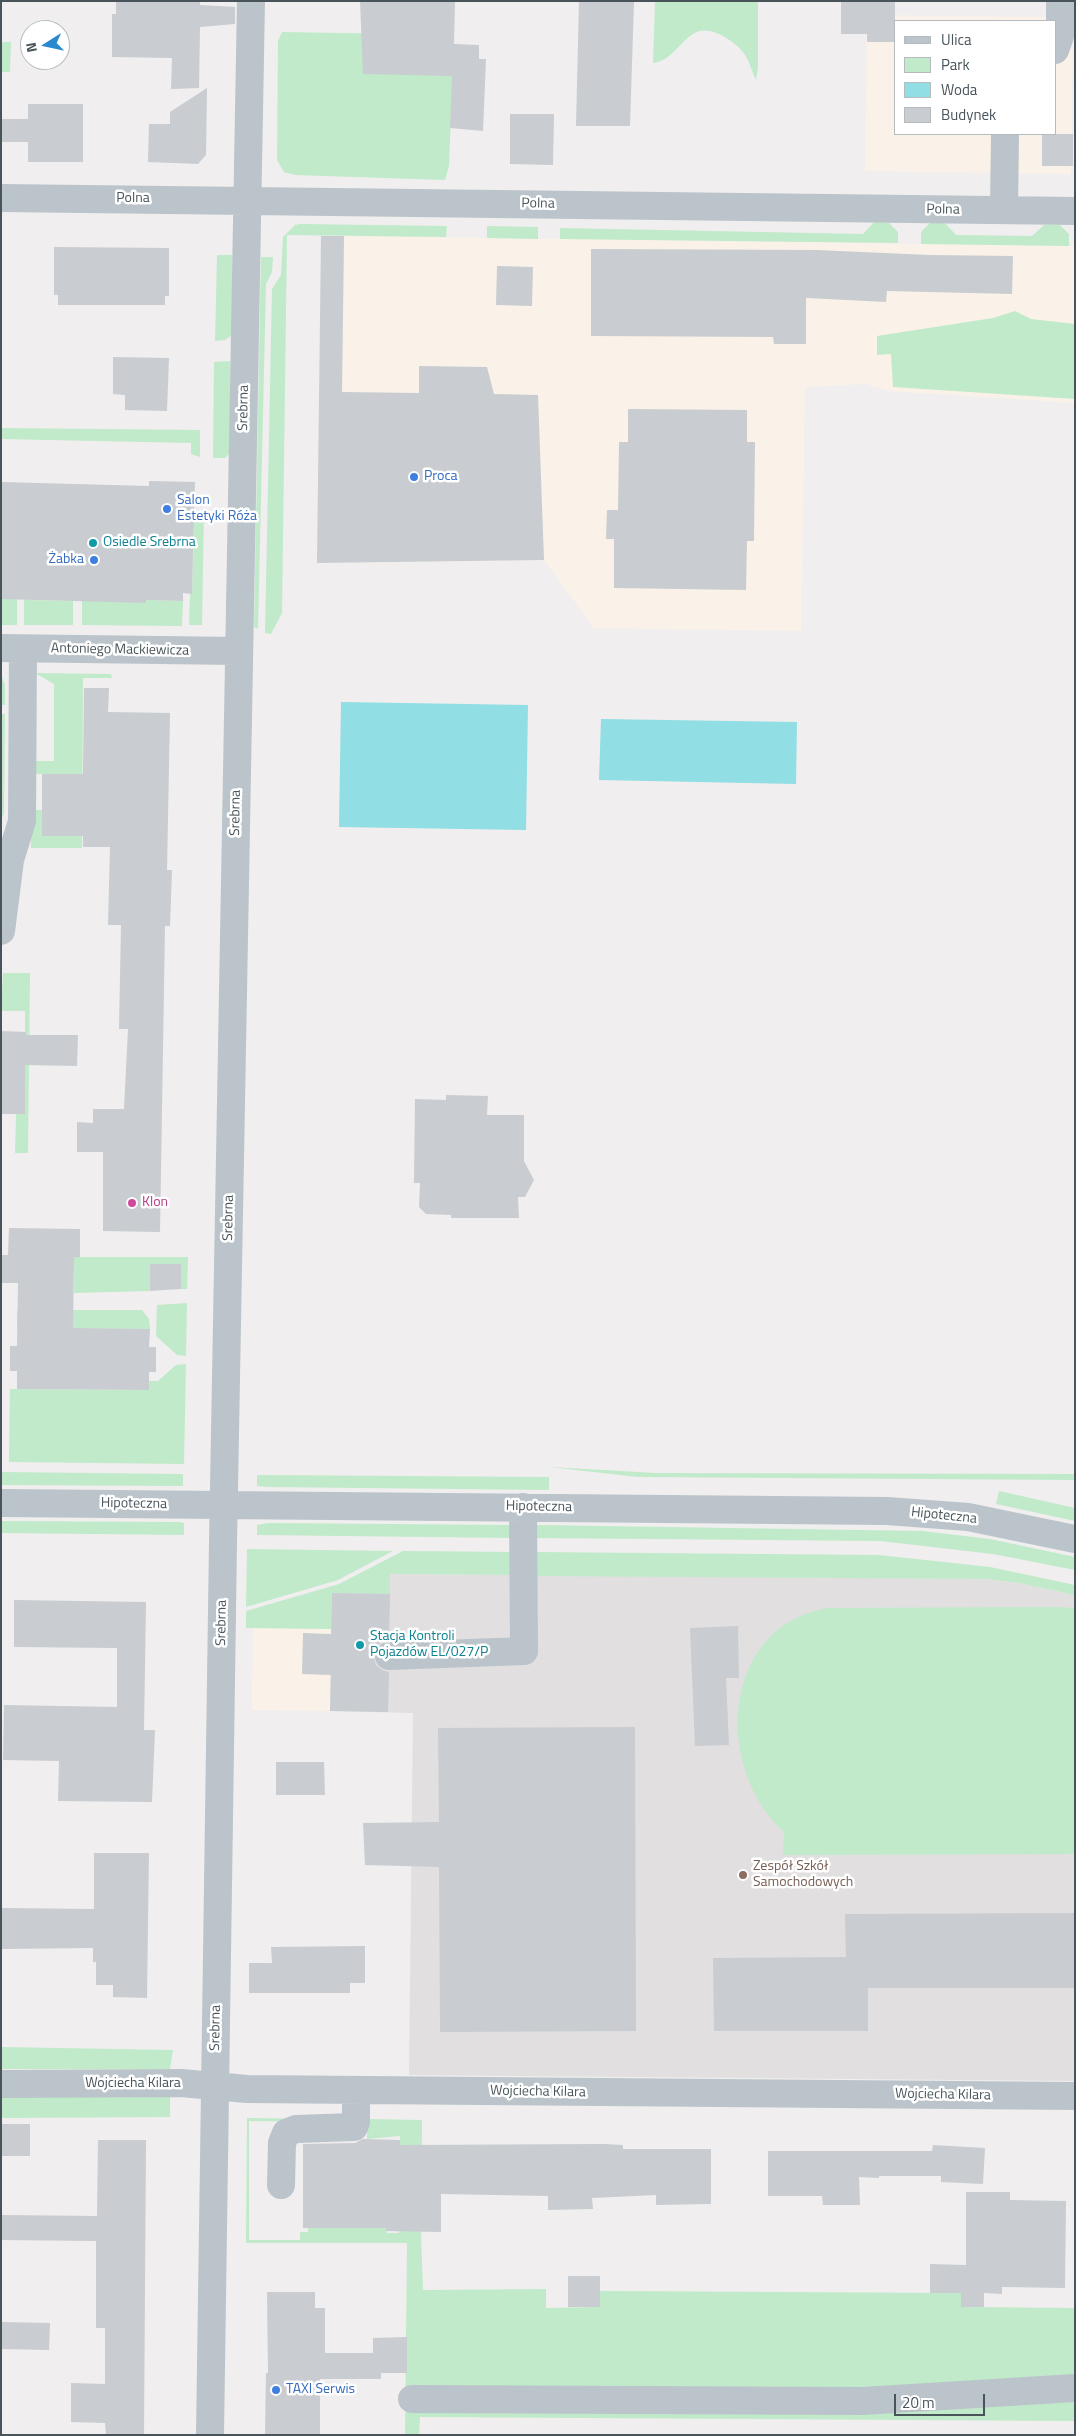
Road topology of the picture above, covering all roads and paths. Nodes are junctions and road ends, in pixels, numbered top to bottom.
1 (252, 1) edge
2 (1060, 1) edge
3 (1056, 47) edge
4 (1005, 135) edge
5 (1, 198) edge
6 (248, 200) junction
7 (1004, 210) junction
8 (1075, 211) edge
9 (12, 649) edge
10 (239, 651) junction
11 (1, 931) edge
12 (1, 1503) edge
13 (224, 1505) junction
14 (523, 1507) junction
15 (1075, 1539) edge
16 (389, 1656) dead end
17 (1, 2084) edge
18 (215, 2087) junction
19 (356, 2090) junction
20 (1075, 2096) edge
21 (281, 2185) dead end
22 (1075, 2388) edge
23 (412, 2399) dead end
24 (210, 2435) edge

1 - 6 street, Srebrna
2 - 3 street
4 - 7 street
5 - 6 street, Polna
6 - 7 street, Polna
6 - 10 street, Srebrna
7 - 8 street, Polna
9 - 10 street, Antoniego Mackiewicza
9 - 11 street
10 - 13 street, Srebrna
12 - 13 street, Hipoteczna
13 - 14 street, Hipoteczna
13 - 18 street, Srebrna
14 - 15 street, Hipoteczna
14 - 16 street
17 - 18 street, Wojciecha Kilara
18 - 19 street, Wojciecha Kilara
18 - 24 street, Srebrna
19 - 20 street, Wojciecha Kilara
19 - 21 street
22 - 23 street

